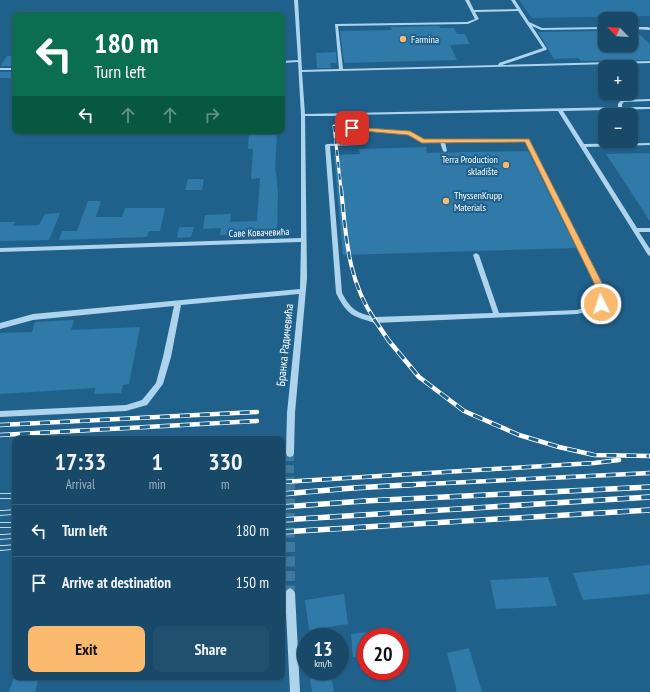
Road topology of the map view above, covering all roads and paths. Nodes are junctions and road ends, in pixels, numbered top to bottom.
1 (296, 0) edge
2 (467, 0) edge
3 (513, 0) edge
4 (520, 10) junction
5 (473, 11) junction
6 (528, 23) junction
7 (598, 28) edge
8 (638, 28) edge
9 (650, 29) edge
10 (285, 62) edge
11 (300, 62) junction
12 (650, 62) edge
13 (492, 66) junction
14 (0, 69) edge
15 (12, 69) edge
16 (341, 70) junction
17 (300, 72) junction
18 (650, 100) edge
19 (620, 108) edge
20 (638, 108) edge
21 (650, 108) edge
22 (598, 109) edge
23 (560, 110) junction
24 (348, 115) junction
25 (302, 116) junction
26 (352, 128) junction
27 (442, 141) junction
28 (650, 144) edge
29 (582, 146) junction
30 (445, 151) dead end
31 (635, 230) junction
32 (650, 230) edge
33 (303, 240) junction
34 (0, 250) edge
35 (650, 254) edge
36 (476, 255) dead end
37 (303, 290) junction
38 (178, 302) junction
39 (497, 315) junction
40 (0, 326) edge
41 (0, 414) edge
42 (290, 453) tunnel mouth
43 (290, 593) tunnel mouth
44 (296, 692) edge

1 - 11 street, Саве Ковачевића
2 - 5 street
3 - 4 street
4 - 5 street
4 - 6 street
5 - 16 street
6 - 7 street
6 - 13 street
8 - 9 street
10 - 11 street
11 - 17 street, Саве Ковачевића
12 - 13 street
13 - 16 street
14 - 15 street
16 - 17 street
17 - 25 street, Саве Ковачевића
18 - 19 street
20 - 21 street
22 - 23 street
23 - 24 street
23 - 29 street
24 - 25 street
24 - 26 street
25 - 33 street, Саве Ковачевића
26 - 27 street
26 - 39 street
27 - 30 street
27 - 39 street
28 - 29 street
29 - 31 street
31 - 32 street
31 - 35 street
33 - 34 street, Саве Ковачевића
33 - 37 street, Бранка Радичевића
36 - 39 street
37 - 38 street
37 - 42 street, Бранка Радичевића
38 - 40 street
38 - 41 street
43 - 44 street

